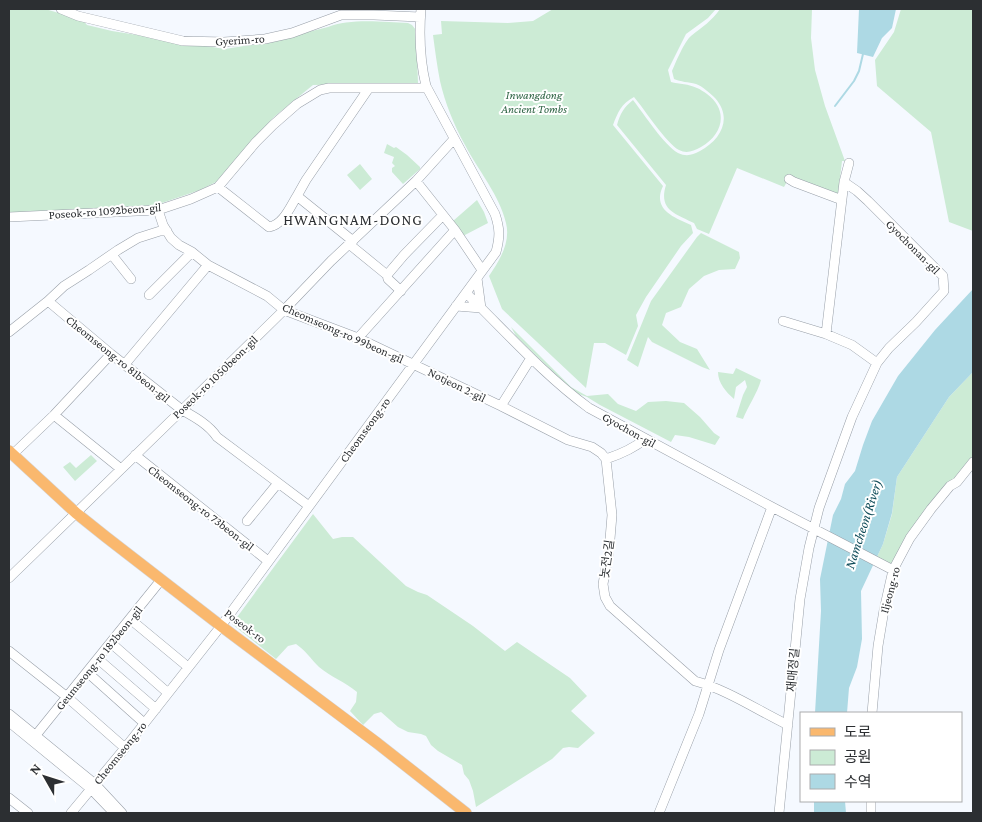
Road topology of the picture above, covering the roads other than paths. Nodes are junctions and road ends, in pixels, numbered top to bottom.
1 (61, 9) edge
2 (421, 13) edge
3 (369, 88) junction
4 (427, 88) junction
5 (454, 139) junction
6 (849, 163) dead end
7 (789, 179) dead end
8 (416, 181) junction
9 (844, 182) junction
10 (218, 187) junction
11 (297, 196) junction
12 (842, 200) junction
13 (158, 210) junction
14 (442, 215) junction
15 (9, 217) edge
16 (455, 230) junction
17 (167, 231) junction
18 (351, 243) junction
19 (192, 252) junction
20 (112, 255) junction
21 (208, 264) junction
22 (482, 270) junction
23 (387, 275) junction
24 (477, 278) junction
25 (131, 279) dead end
26 (401, 291) junction
27 (466, 293) junction
28 (149, 295) dead end
29 (48, 301) junction
30 (456, 306) junction
31 (481, 308) junction
32 (284, 310) junction
33 (784, 321) dead end
34 (9, 332) edge
35 (826, 334) junction
36 (358, 338) junction
37 (111, 354) junction
38 (531, 358) junction
39 (877, 363) junction
40 (124, 364) junction
41 (414, 364) junction
42 (501, 406) junction
43 (182, 410) junction
44 (54, 415) junction
45 (645, 439) junction
46 (10, 453) edge
47 (135, 455) junction
48 (606, 459) junction
49 (973, 462) edge
50 (121, 469) junction
51 (278, 483) junction
52 (308, 506) junction
53 (772, 507) junction
54 (76, 513) junction
55 (247, 521) dead end
56 (816, 529) junction
57 (268, 561) junction
58 (893, 570) junction
59 (10, 576) edge
60 (161, 580) junction
61 (130, 619) junction
62 (221, 626) junction
63 (111, 643) junction
64 (9, 651) edge
65 (98, 659) junction
66 (188, 667) junction
67 (87, 672) junction
68 (708, 685) junction
69 (168, 693) junction
70 (67, 697) junction
71 (156, 709) junction
72 (872, 712) edge
73 (9, 714) edge
74 (9, 722) edge
75 (144, 723) junction
76 (788, 725) junction
77 (36, 735) junction
78 (125, 748) junction
79 (93, 786) junction
80 (10, 802) edge
81 (28, 813) edge
82 (71, 813) edge
83 (114, 813) edge
84 (122, 813) edge
85 (466, 813) edge
86 (659, 813) edge
87 (779, 813) edge

1 - 2 street, Gyerim-ro
2 - 4 street, Cheomseong-ro
3 - 4 street, Poseok-ro 1092beon-gil
3 - 10 street, Poseok-ro 1092beon-gil
3 - 11 street
4 - 5 street, Cheomseong-ro
5 - 8 street, Poseok-ro 1050beon-gil
5 - 22 street, Cheomseong-ro
6 - 9 street
7 - 12 street
8 - 14 street
8 - 18 street, Poseok-ro 1050beon-gil
9 - 12 street
9 - 39 street, Gyochonan-gil
10 - 11 street
10 - 13 street, Poseok-ro 1092beon-gil
11 - 18 street
12 - 35 street
13 - 15 street, Poseok-ro 1092beon-gil
13 - 17 street, Cheomseong-ro 99beon-gil
14 - 16 street
14 - 23 street
16 - 22 street
16 - 26 street
17 - 19 street, Cheomseong-ro 99beon-gil
17 - 20 street
18 - 23 street
18 - 32 street, Poseok-ro 1050beon-gil
19 - 21 street, Cheomseong-ro 99beon-gil
19 - 28 street
20 - 25 street
20 - 29 street
21 - 32 street, Cheomseong-ro 99beon-gil
21 - 40 street
22 - 24 street, Cheomseong-ro
23 - 26 street
24 - 27 street, Cheomseong-ro
24 - 31 street
26 - 36 street
27 - 30 street, Cheomseong-ro
27 - 31 street, Gyochon-gil
29 - 34 street
29 - 37 street, Cheomseong-ro 81beon-gil
30 - 31 street
30 - 41 street, Cheomseong-ro
31 - 38 street, Gyochon-gil
32 - 36 street, Cheomseong-ro 99beon-gil
32 - 43 street, Poseok-ro 1050beon-gil
33 - 35 street
35 - 39 street
36 - 41 street, Cheomseong-ro 99beon-gil
37 - 40 street, Cheomseong-ro 81beon-gil
37 - 44 street, Poseok-ro
38 - 42 street
38 - 45 street, Gyochon-gil
39 - 56 street, Gyochonan-gil
40 - 43 street, Cheomseong-ro 81beon-gil
41 - 42 street, Notjeon 2-gil
41 - 52 street, Cheomseong-ro
42 - 48 street, Notjeon 2-gil
43 - 47 street, Poseok-ro 1050beon-gil
43 - 51 street, Cheomseong-ro 81beon-gil
44 - 46 street, Poseok-ro
44 - 50 street
45 - 48 street
45 - 53 street, Gyochon-gil
46 - 54 main road, Poseok-ro
47 - 50 street, Poseok-ro 1050beon-gil
47 - 57 street, Cheomseong-ro 73beon-gil
48 - 68 street, 놋전2길
49 - 58 street, Iljeong-ro
50 - 54 street, Poseok-ro 1050beon-gil
51 - 52 street, Cheomseong-ro 81beon-gil
51 - 55 street
52 - 57 street, Cheomseong-ro
53 - 56 street, Gyochon-gil
53 - 68 street
54 - 59 street, Poseok-ro 1050beon-gil
54 - 60 main road, Poseok-ro
56 - 58 street, Gyochon-gil
56 - 76 street, 재매정길
57 - 62 street, Cheomseong-ro
58 - 72 street, Iljeong-ro
60 - 61 street, Geumseong-ro 182beon-gil
60 - 62 main road, Poseok-ro
61 - 63 street, Geumseong-ro 182beon-gil
61 - 66 street
62 - 66 street, Cheomseong-ro
62 - 85 main road, Poseok-ro
63 - 65 street, Geumseong-ro 182beon-gil
63 - 69 street
64 - 70 street
65 - 67 street, Geumseong-ro 182beon-gil
65 - 71 street
66 - 69 street, Cheomseong-ro
67 - 70 street, Geumseong-ro 182beon-gil
67 - 75 street
68 - 76 street
68 - 86 street
69 - 71 street, Cheomseong-ro
70 - 77 street, Geumseong-ro 182beon-gil
70 - 78 street
71 - 75 street, Cheomseong-ro
73 - 77 street
74 - 79 street
75 - 78 street, Cheomseong-ro
76 - 87 street, 재매정길
77 - 79 street
78 - 79 street, Cheomseong-ro
79 - 82 street, Cheomseong-ro
79 - 83 street
79 - 84 street
80 - 81 street

